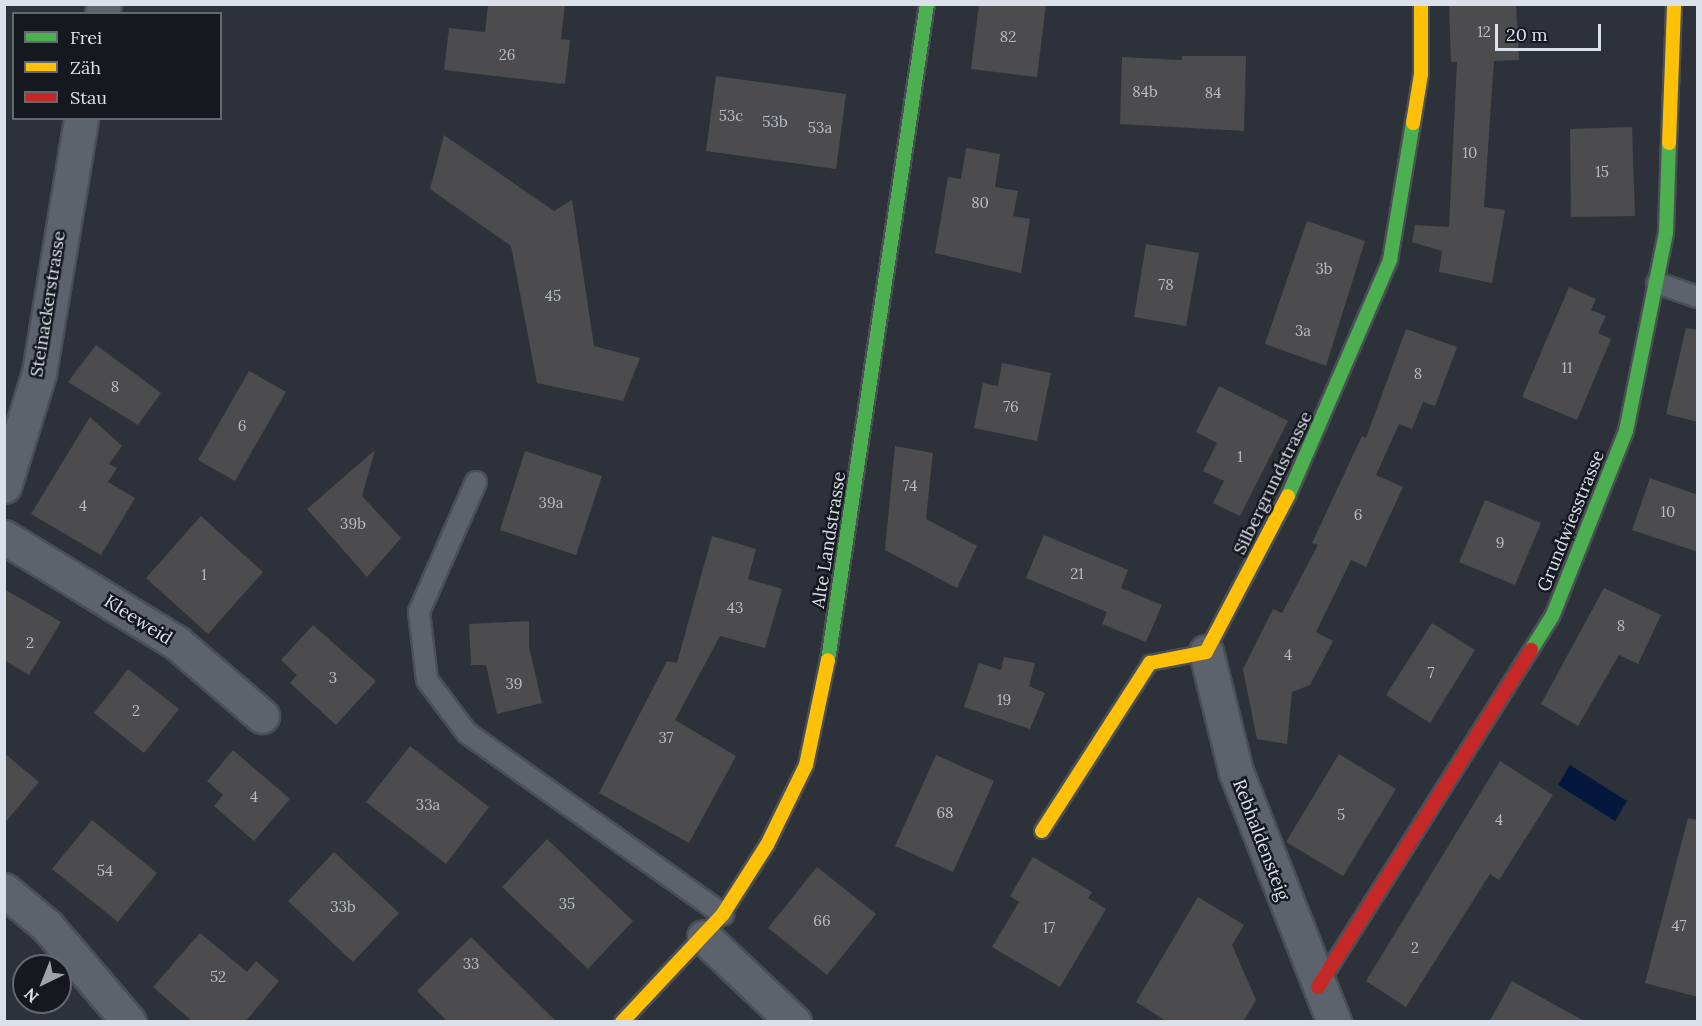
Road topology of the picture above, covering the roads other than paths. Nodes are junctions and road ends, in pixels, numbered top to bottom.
1 (927, 4) edge
2 (1421, 4) edge
3 (1674, 4) edge
4 (81, 120) edge
5 (1657, 283) junction
6 (1698, 297) edge
7 (476, 482) dead end
8 (4, 486) edge
9 (4, 537) edge
10 (1206, 652) junction
11 (262, 716) dead end
12 (1042, 831) dead end
13 (4, 891) edge
14 (714, 926) junction
15 (1318, 987) junction
16 (129, 1022) edge
17 (622, 1022) edge
18 (794, 1022) edge
19 (1334, 1022) edge

1 - 14 street, Alte Landstrasse
2 - 10 street, Silbergrundstrasse
3 - 5 street, Grundwiesstrasse
4 - 8 street, Steinackerstrasse
5 - 6 lane
5 - 15 street, Grundwiesstrasse
7 - 14 lane
9 - 11 street, Kleeweid
10 - 12 street
10 - 15 street, Rebhaldensteig
13 - 16 street
14 - 17 street, Alte Landstrasse
14 - 18 street
15 - 19 street, Rebhaldensteig

